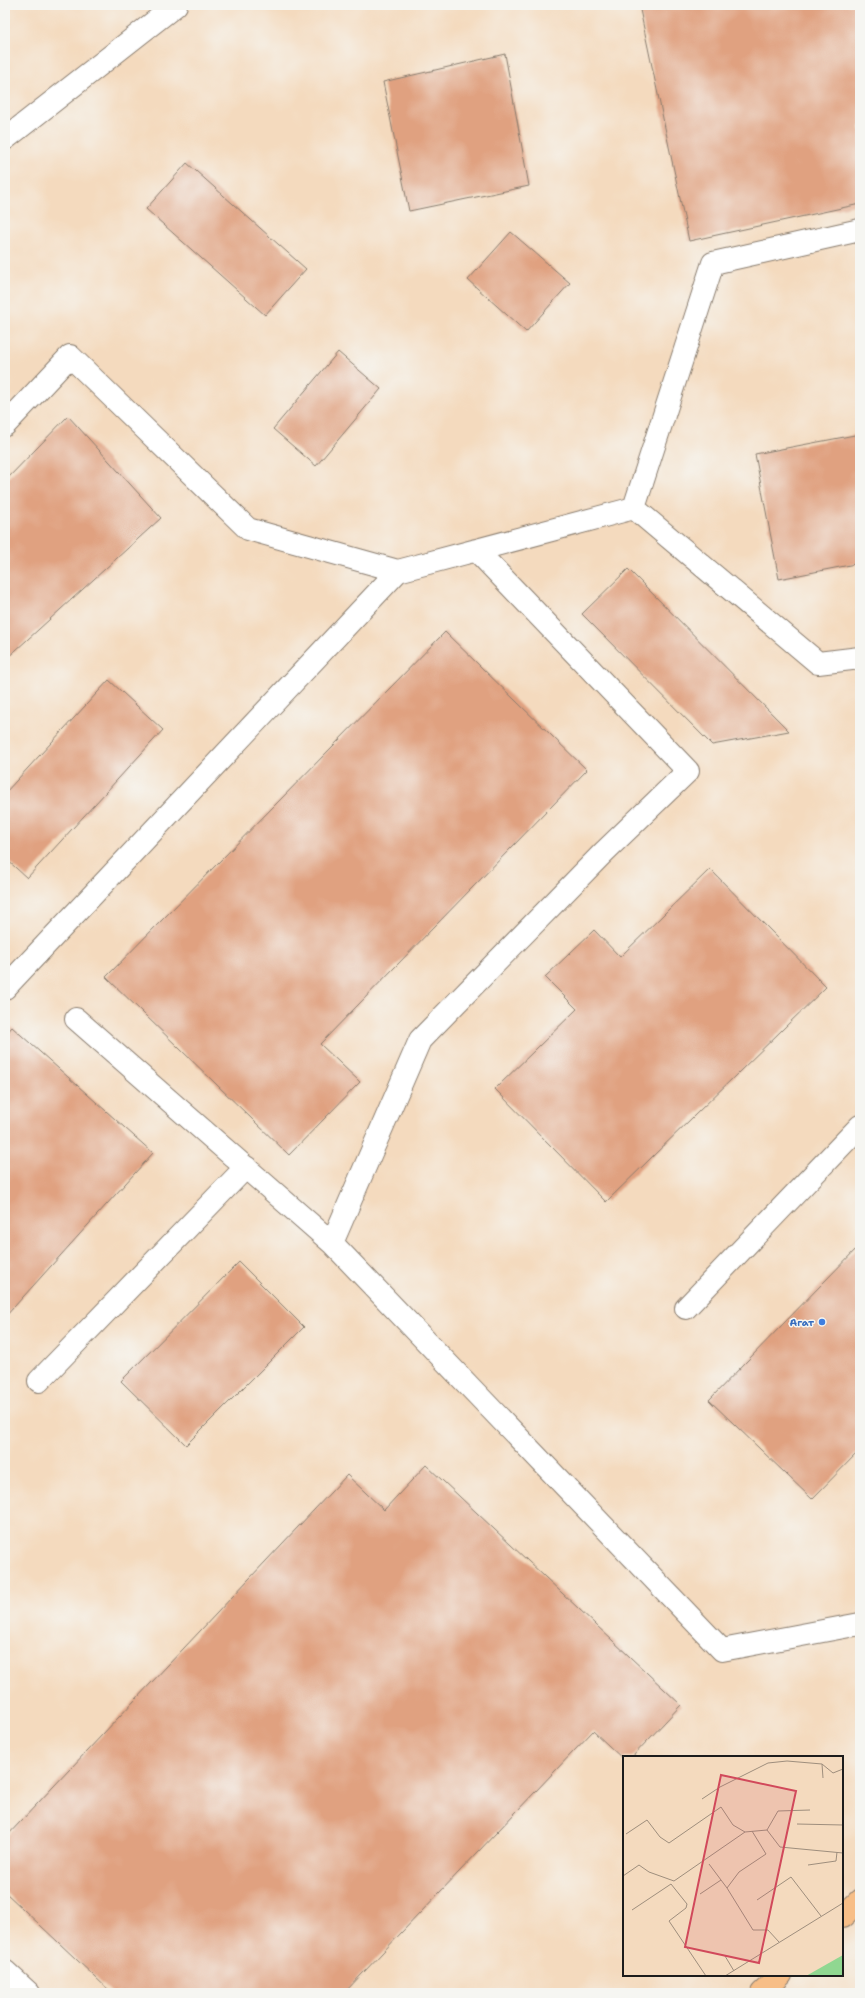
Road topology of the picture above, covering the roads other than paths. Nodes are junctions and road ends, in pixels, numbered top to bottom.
1 (176, 5) edge
2 (5, 139) edge
3 (860, 230) edge
4 (5, 425) edge
5 (634, 508) junction
6 (476, 550) junction
7 (398, 571) junction
8 (860, 658) edge
9 (5, 988) edge
10 (76, 1019) dead end
11 (860, 1126) edge
12 (246, 1167) junction
13 (332, 1243) junction
14 (686, 1308) dead end
15 (39, 1381) dead end
16 (860, 1624) edge
17 (860, 1900) edge
18 (843, 1916) edge
19 (5, 1971) edge
20 (780, 1976) edge
21 (28, 1993) edge
22 (762, 1993) edge

1 - 2 lane
3 - 5 lane
4 - 7 lane
5 - 6 lane
5 - 8 lane
6 - 7 lane
6 - 13 lane
7 - 9 lane
10 - 12 lane
11 - 14 lane
12 - 13 lane
12 - 15 lane
13 - 16 lane
17 - 18 highway
19 - 21 lane
20 - 22 highway

